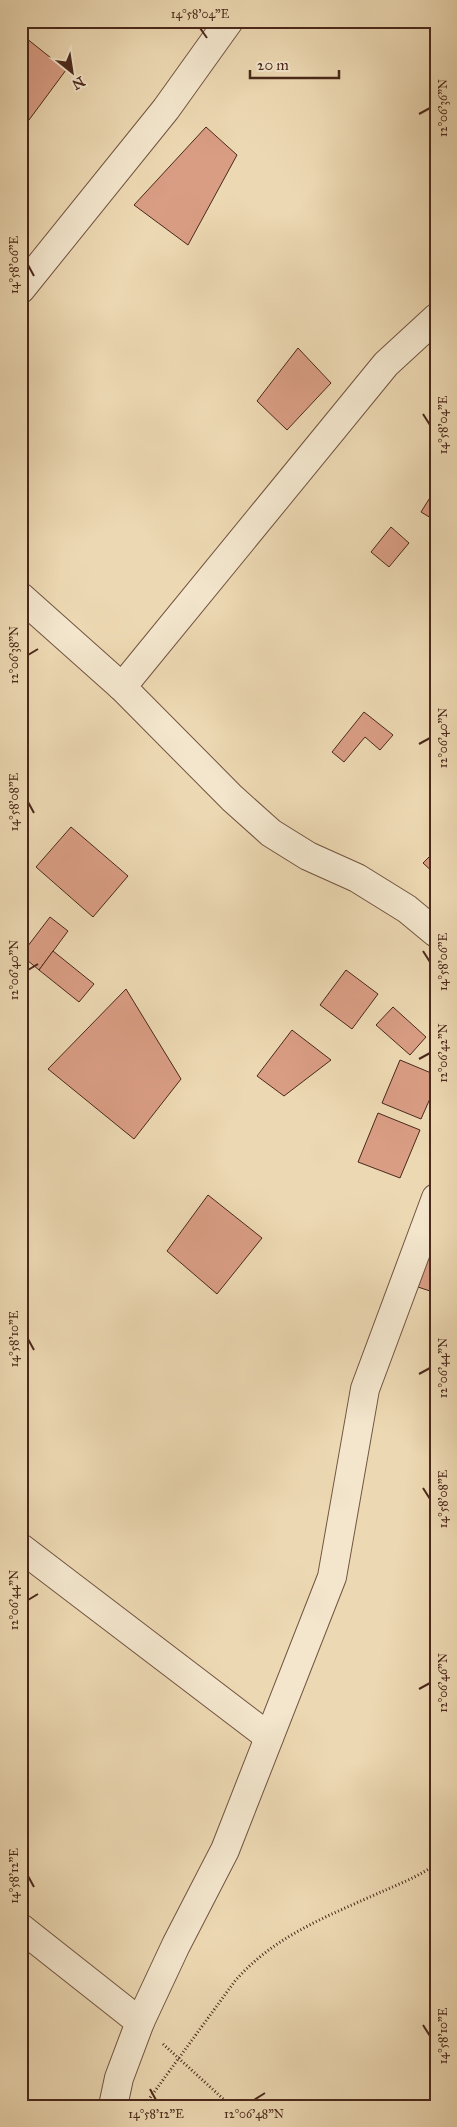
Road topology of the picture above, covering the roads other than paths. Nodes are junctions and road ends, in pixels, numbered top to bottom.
1 (229, 21) edge
2 (21, 289) edge
3 (436, 318) edge
4 (21, 597) edge
5 (122, 687) junction
6 (436, 934) edge
7 (436, 1198) edge
8 (21, 1548) edge
9 (269, 1737) junction
10 (21, 1928) edge
11 (140, 2022) junction
12 (114, 2106) edge

1 - 2 street
3 - 5 street
4 - 5 street
5 - 6 street
7 - 9 street
8 - 9 street
9 - 11 street
10 - 11 street
11 - 12 street

